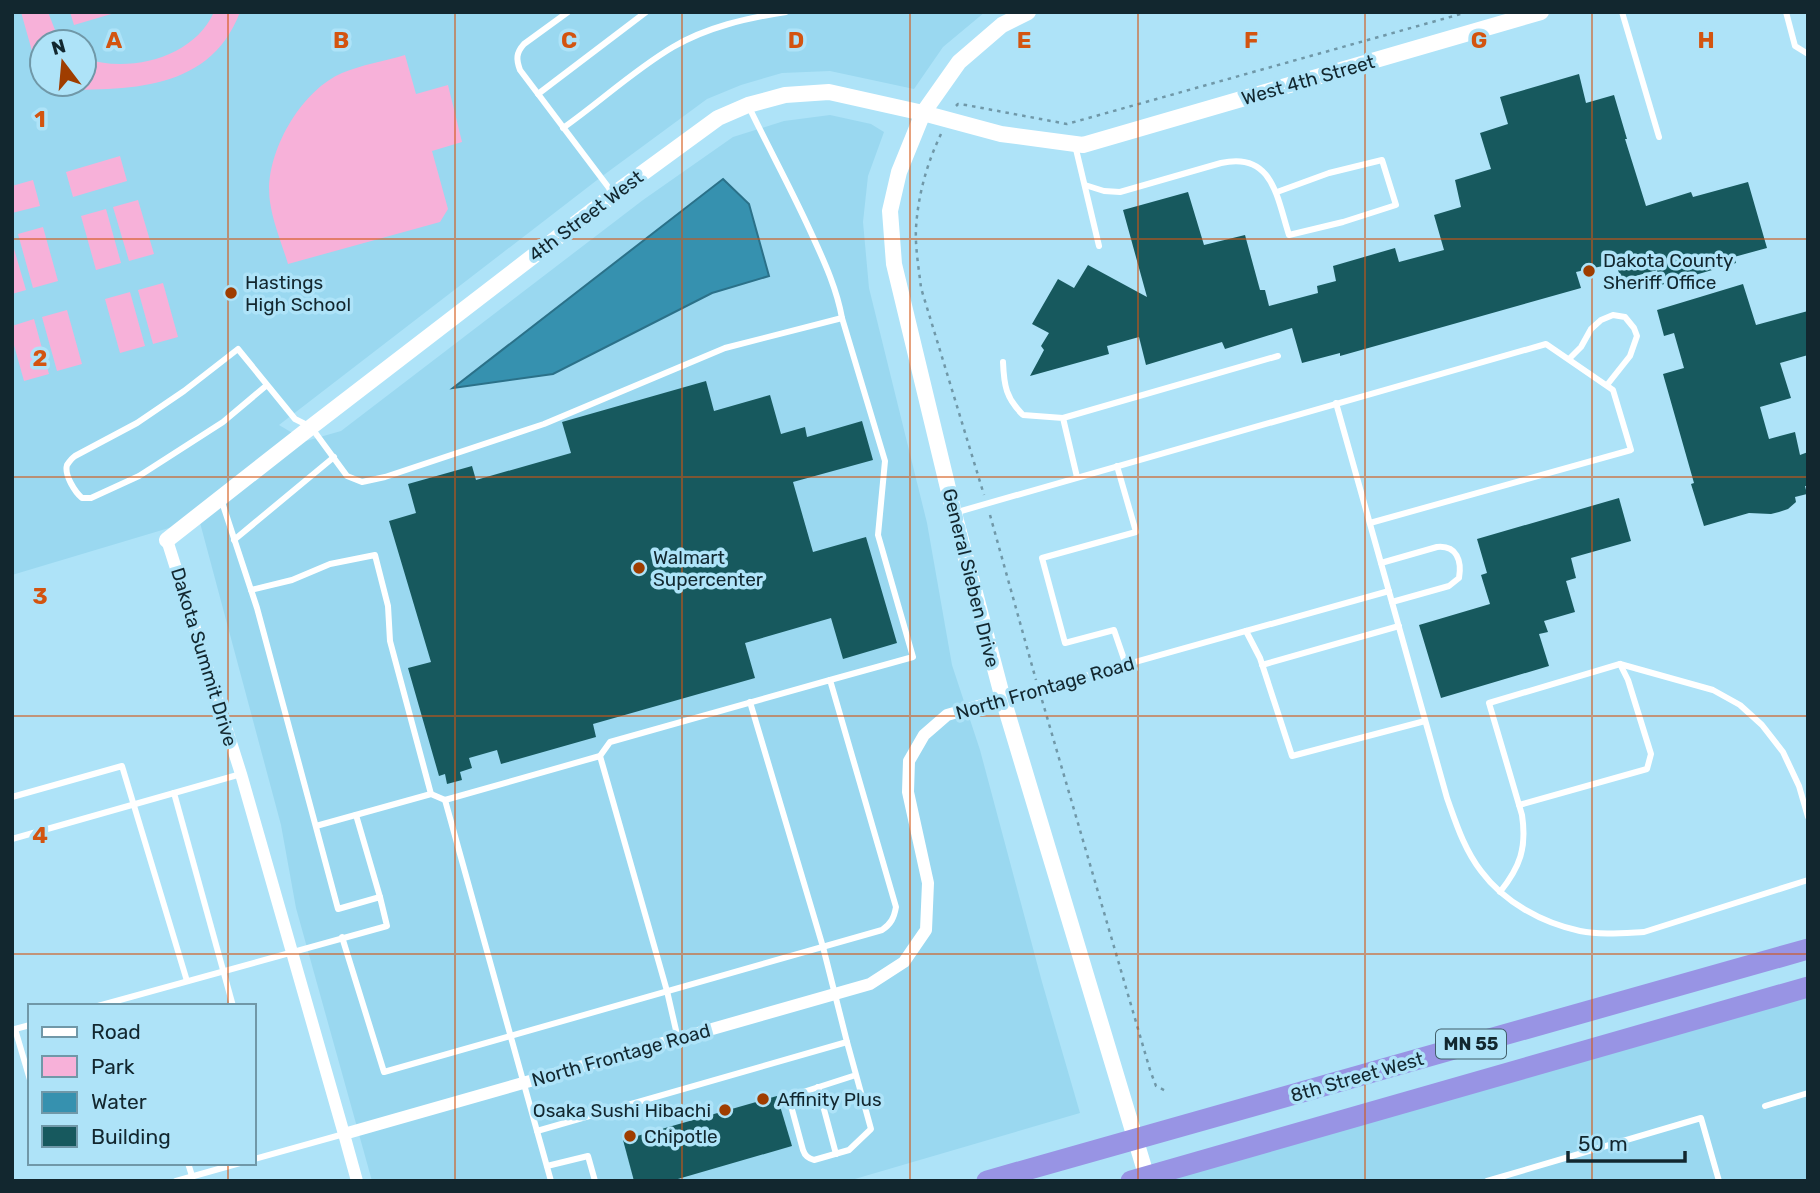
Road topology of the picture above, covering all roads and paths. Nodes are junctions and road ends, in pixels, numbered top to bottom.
1 (568, 12) edge
2 (646, 12) edge
3 (786, 12) edge
4 (1028, 12) edge
5 (1468, 12) edge
6 (1541, 12) edge
7 (1622, 12) edge
8 (1786, 12) edge
9 (1808, 54) edge
10 (538, 94) junction
11 (748, 105) junction
12 (966, 105) dead end
13 (923, 113) junction
14 (947, 120) junction
15 (563, 128) junction
16 (1659, 137) dead end
17 (1074, 144) junction
18 (1085, 185) junction
19 (1277, 192) junction
20 (614, 194) junction
21 (1099, 246) dead end
22 (842, 318) junction
23 (1278, 356) dead end
24 (1569, 359) junction
25 (1003, 362) dead end
26 (267, 385) junction
27 (1607, 386) junction
28 (1336, 402) junction
29 (1063, 418) junction
30 (312, 427) junction
31 (334, 457) junction
32 (1116, 466) junction
33 (1077, 477) junction
34 (221, 499) junction
35 (986, 503) junction
36 (954, 513) junction
37 (1370, 523) junction
38 (167, 540) joint
39 (234, 540) junction
40 (1381, 563) junction
41 (251, 590) junction
42 (1389, 591) junction
43 (1392, 602) junction
44 (1399, 626) junction
45 (1246, 631) junction
46 (1620, 664) junction
47 (1126, 665) junction
48 (1262, 665) junction
49 (830, 680) junction
50 (1039, 689) junction
51 (1003, 699) junction
52 (750, 702) junction
53 (1426, 721) junction
54 (600, 756) junction
55 (241, 774) junction
56 (174, 793) junction
57 (431, 794) junction
58 (12, 797) edge
59 (445, 800) junction
60 (133, 804) junction
61 (1519, 805) junction
62 (356, 815) junction
63 (1808, 817) edge
64 (316, 826) junction
65 (12, 839) edge
66 (1808, 880) edge
67 (1500, 892) junction
68 (380, 898) junction
69 (342, 937) junction
70 (823, 947) junction
71 (1808, 949) edge
72 (291, 951) junction
73 (223, 970) junction
74 (187, 981) junction
75 (1808, 988) edge
76 (667, 991) junction
77 (834, 995) junction
78 (105, 1004) edge
79 (232, 1004) edge
80 (28, 1026) edge
81 (510, 1036) junction
82 (678, 1039) junction
83 (847, 1042) junction
84 (28, 1073) edge
85 (856, 1075) junction
86 (524, 1083) junction
87 (818, 1087) junction
88 (1166, 1091) dead end
89 (1808, 1093) edge
90 (1765, 1106) dead end
91 (537, 1131) junction
92 (345, 1135) junction
93 (1135, 1140) junction
94 (836, 1154) junction
95 (256, 1158) edge
96 (189, 1165) edge
97 (233, 1165) edge
98 (547, 1166) junction
99 (192, 1176) junction
100 (1142, 1179) edge
101 (176, 1181) edge
102 (358, 1181) edge
103 (551, 1181) edge
104 (595, 1181) edge
105 (987, 1181) edge
106 (1487, 1181) edge
107 (1719, 1181) edge

1 - 10 lane
2 - 10 lane
3 - 15 lane
4 - 13 street, General Sieben Drive
5 - 12 path
6 - 17 street, West 4th Street
7 - 16 lane
8 - 9 lane
10 - 15 lane
11 - 13 street, 4th Street West
11 - 20 street, 4th Street West
11 - 22 lane
13 - 14 street, 4th Street West
13 - 36 street, General Sieben Drive
14 - 17 street, 4th Street West
14 - 35 path
15 - 20 lane
17 - 18 lane
18 - 19 lane
18 - 21 lane
19 - 19 lane
20 - 30 street, 4th Street West
22 - 31 lane
22 - 49 lane
23 - 29 lane
24 - 27 lane
24 - 27 lane
24 - 28 lane
25 - 29 lane
26 - 26 lane
26 - 30 lane
27 - 37 lane
28 - 32 lane
28 - 37 lane
29 - 33 lane
30 - 31 lane
30 - 34 street, 4th Street West
31 - 39 lane
32 - 33 lane
32 - 47 lane
33 - 35 lane
34 - 38 street, 4th Street West
34 - 39 lane
35 - 36 lane
35 - 50 path
36 - 51 street, General Sieben Drive
37 - 40 lane
38 - 55 street, Dakota Summit Drive
39 - 41 lane
40 - 42 lane
40 - 43 lane
41 - 57 lane
41 - 64 lane
42 - 43 lane
42 - 45 lane, North Frontage Road
43 - 44 lane
44 - 48 lane
44 - 53 lane
45 - 47 lane, North Frontage Road
45 - 48 lane
46 - 61 lane
46 - 61 lane
46 - 63 lane
47 - 50 lane, North Frontage Road
48 - 53 lane
49 - 52 lane
49 - 70 lane
50 - 51 lane, North Frontage Road
50 - 88 path
51 - 77 street, North Frontage Road
51 - 93 street, General Sieben Drive
52 - 54 lane
52 - 70 lane
53 - 67 lane
54 - 59 lane
54 - 76 lane
55 - 56 lane
55 - 72 street, Dakota Summit Drive
56 - 60 lane
56 - 73 lane
57 - 59 lane
57 - 62 lane
58 - 60 lane
59 - 81 lane
60 - 65 lane
60 - 74 lane
61 - 67 lane
62 - 64 lane
62 - 68 lane
64 - 68 lane
66 - 67 lane
68 - 69 lane
69 - 72 lane
69 - 81 lane
70 - 76 lane
70 - 77 lane
71 - 93 highway, 8th Street West / MN 55
72 - 73 lane
72 - 92 street, Dakota Summit Drive
73 - 74 lane
73 - 79 lane
74 - 78 lane
75 - 100 highway, 8th Street West / MN 55
76 - 81 lane
76 - 82 lane
77 - 82 street, North Frontage Road
77 - 83 lane
80 - 84 lane
81 - 86 lane
82 - 86 street, North Frontage Road
83 - 85 lane
83 - 91 lane
85 - 87 lane
85 - 94 lane
86 - 91 lane
86 - 92 street, North Frontage Road
87 - 94 lane
87 - 94 lane
89 - 90 lane
91 - 98 lane
92 - 95 lane
92 - 102 street
93 - 100 street, General Sieben Drive
93 - 105 highway, 8th Street West / MN 55
96 - 99 lane
97 - 99 lane
98 - 103 lane
98 - 104 lane
99 - 101 lane
106 - 107 lane

